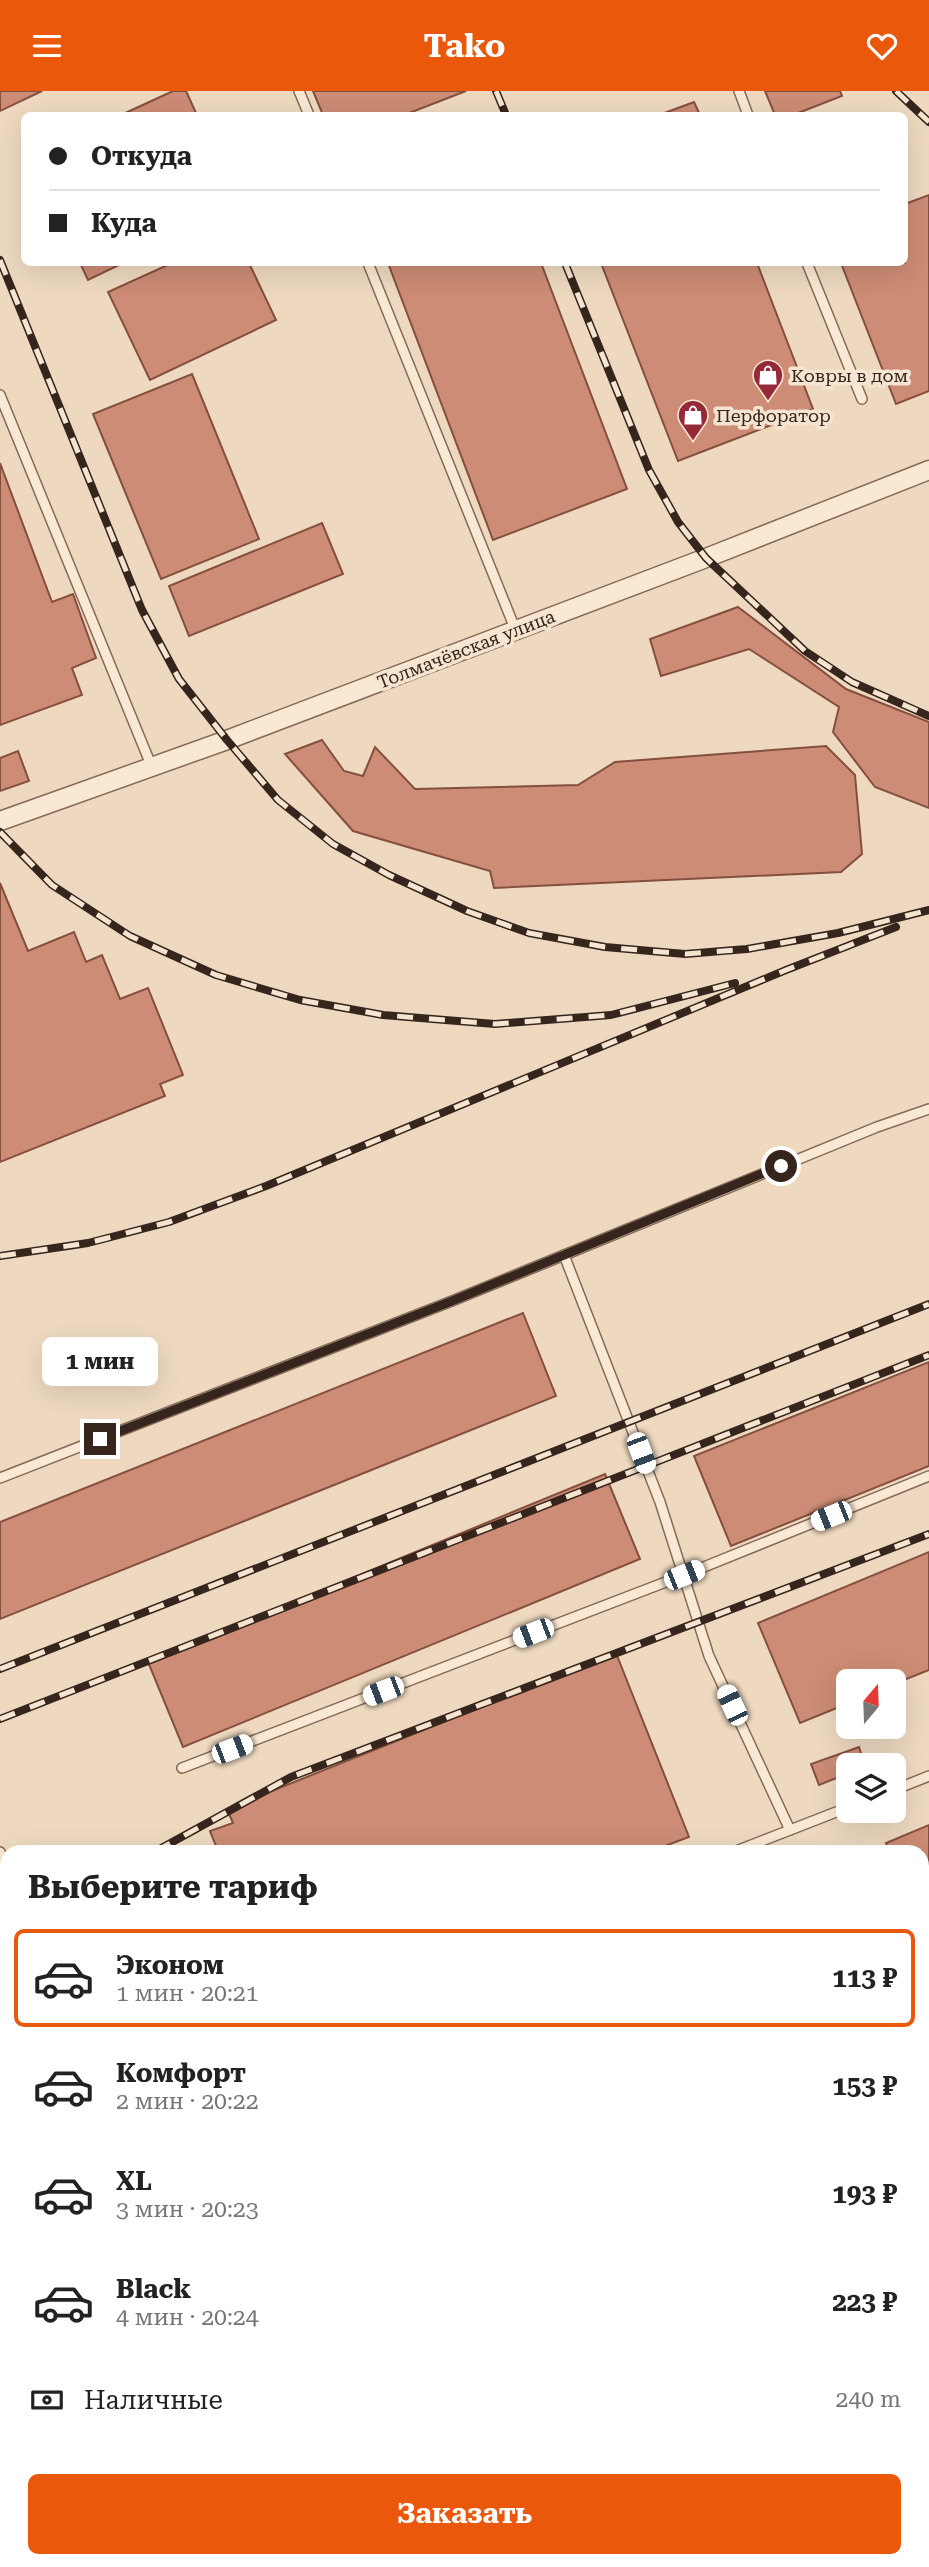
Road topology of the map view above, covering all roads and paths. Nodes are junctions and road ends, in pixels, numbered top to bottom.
1 (299, 91) edge
2 (738, 91) edge
3 (308, 112) edge
4 (747, 112) edge
5 (369, 266) edge
6 (808, 266) edge
7 (0, 395) edge
8 (862, 399) dead end
9 (929, 470) edge
10 (516, 631) junction
11 (151, 765) junction
12 (0, 821) edge
13 (929, 1109) edge
14 (564, 1255) junction
15 (929, 1476) edge
16 (0, 1478) edge
17 (684, 1575) junction
18 (182, 1768) dead end
19 (929, 1776) edge
20 (906, 1785) edge
21 (836, 1812) edge
22 (790, 1830) junction
23 (751, 1845) edge

1 - 3 lane
2 - 4 lane
5 - 10 lane
6 - 8 lane
7 - 11 lane
9 - 10 street, Толмачёвская улица
10 - 11 street, Толмачёвская улица
11 - 12 street, Толмачёвская улица
13 - 14 lane
14 - 16 lane
14 - 17 lane
15 - 17 lane
17 - 18 lane
17 - 22 lane
19 - 20 lane
21 - 22 lane
22 - 23 lane

